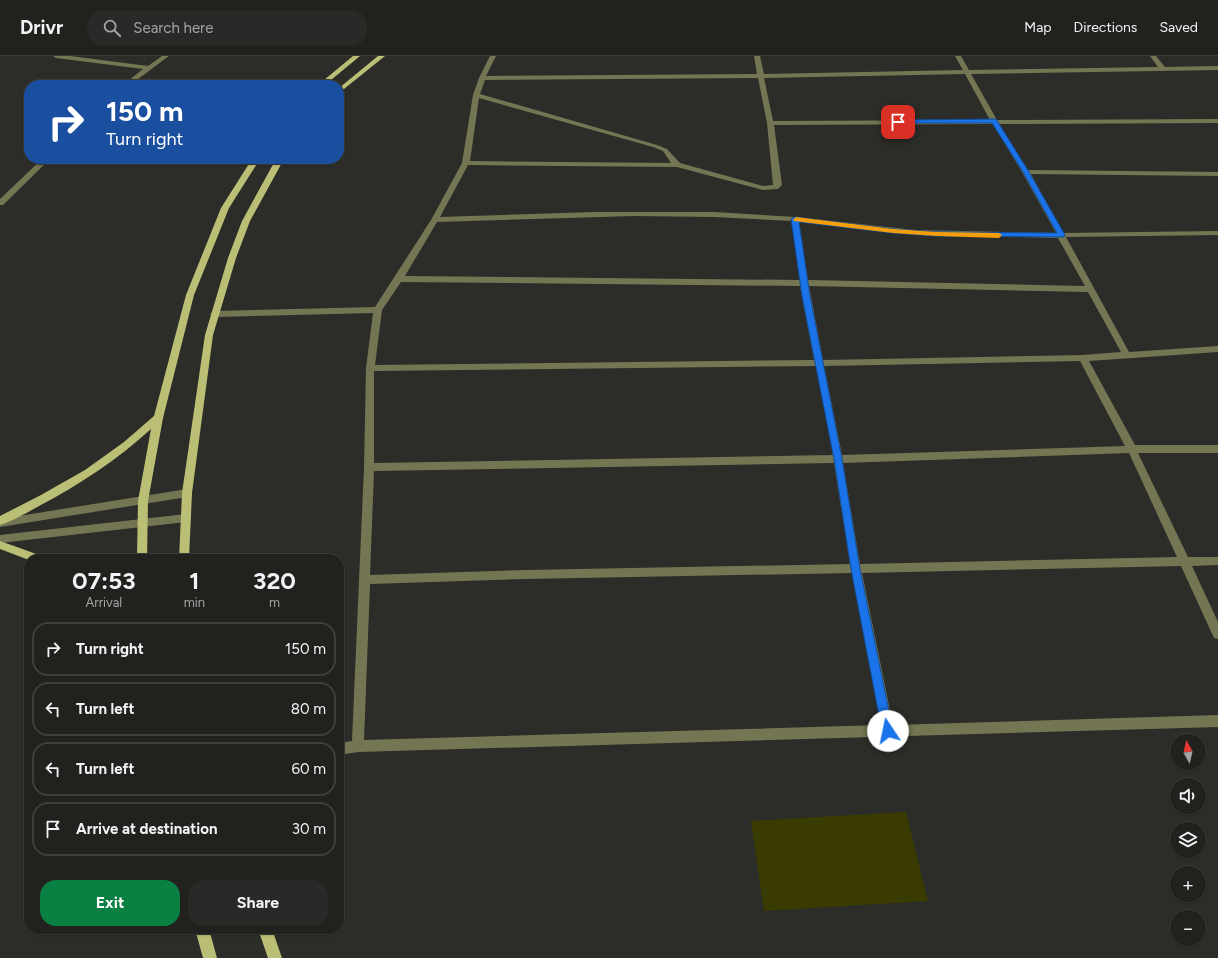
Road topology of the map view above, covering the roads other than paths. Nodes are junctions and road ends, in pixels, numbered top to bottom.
1 (56, 56) edge
2 (166, 56) edge
3 (358, 56) edge
4 (382, 56) edge
5 (493, 56) edge
6 (757, 56) edge
7 (958, 56) edge
8 (1153, 56) edge
9 (147, 68) junction
10 (1218, 68) edge
11 (1163, 69) junction
12 (967, 73) junction
13 (760, 75) junction
14 (482, 78) junction
15 (132, 80) edge
16 (327, 80) edge
17 (344, 87) edge
18 (476, 95) junction
19 (994, 121) junction
20 (1216, 121) edge
21 (770, 123) junction
22 (1218, 128) edge
23 (466, 163) junction
24 (41, 164) edge
25 (253, 164) edge
26 (277, 164) edge
27 (677, 165) junction
28 (1026, 172) junction
29 (1218, 174) edge
30 (0, 203) edge
31 (795, 219) junction
32 (435, 220) junction
33 (1218, 233) edge
34 (1061, 235) junction
35 (399, 279) junction
36 (804, 283) junction
37 (1091, 289) junction
38 (378, 310) junction
39 (214, 314) junction
40 (1218, 349) edge
41 (1127, 356) junction
42 (1083, 358) junction
43 (818, 363) junction
44 (370, 368) junction
45 (158, 418) junction
46 (1218, 449) edge
47 (1132, 450) junction
48 (838, 459) junction
49 (369, 467) junction
50 (187, 493) junction
51 (143, 501) junction
52 (186, 518) junction
53 (0, 522) edge
54 (143, 524) junction
55 (0, 539) edge
56 (0, 545) edge
57 (24, 554) edge
58 (142, 554) edge
59 (184, 554) edge
60 (1218, 561) edge
61 (1185, 562) junction
62 (856, 569) junction
63 (365, 580) junction
64 (1218, 634) edge
65 (1218, 722) edge
66 (888, 731) junction
67 (358, 746) junction
68 (344, 748) edge
69 (203, 934) edge
70 (267, 934) edge
71 (210, 958) edge
72 (275, 958) edge

1 - 9 street
2 - 9 street
3 - 16 main road
4 - 17 main road
5 - 14 street
6 - 13 street
7 - 12 street
8 - 11 street
9 - 15 street
10 - 11 street
11 - 12 street
12 - 13 street
12 - 19 street
13 - 14 street
13 - 21 street
14 - 18 street
18 - 23 street
18 - 27 street
19 - 20 street
19 - 21 street
19 - 28 street
20 - 22 street
21 - 27 street
23 - 27 street
23 - 32 street
24 - 30 street
25 - 45 main road
26 - 39 main road
28 - 29 street
28 - 34 street
31 - 32 street
31 - 34 street
31 - 36 street
32 - 35 street
33 - 34 street
34 - 37 street
35 - 36 street
35 - 38 street
36 - 37 street
36 - 43 street
37 - 41 street
38 - 39 street
38 - 44 street
39 - 50 main road
40 - 41 street
41 - 42 street
42 - 43 street
42 - 47 street
43 - 44 street
43 - 48 street
44 - 49 street
45 - 51 main road
45 - 53 main road
46 - 47 street
47 - 48 street
47 - 61 street
48 - 49 street
48 - 62 street
49 - 63 street
50 - 51 street
50 - 52 main road
51 - 53 street
51 - 54 main road
52 - 54 street
52 - 59 main road
54 - 55 street
54 - 58 main road
56 - 57 main road
60 - 61 street
61 - 62 street
61 - 64 street
62 - 63 street
62 - 66 street
63 - 67 street
65 - 66 street
66 - 67 street
67 - 68 street
69 - 71 main road
70 - 72 main road

